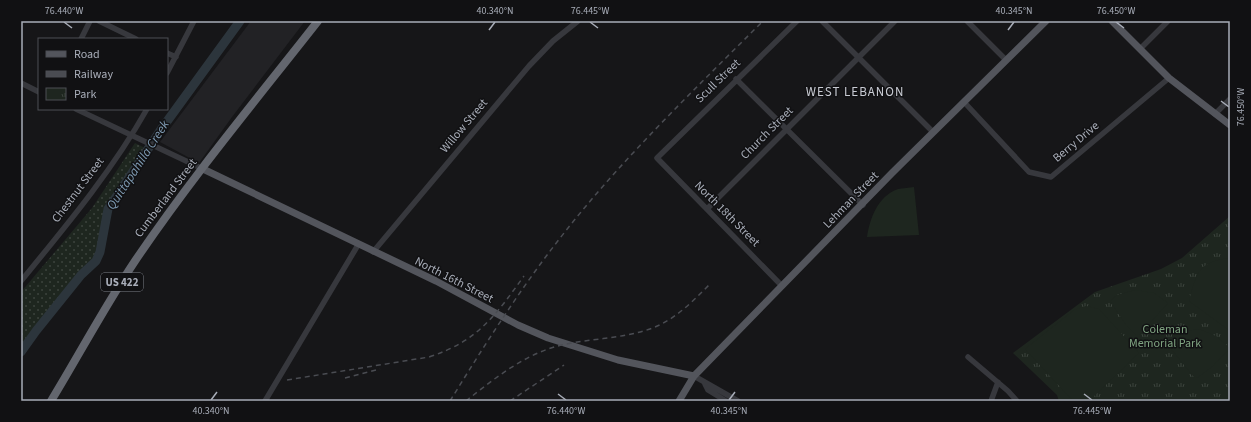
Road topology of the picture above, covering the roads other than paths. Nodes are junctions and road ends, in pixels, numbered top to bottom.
1 (90, 21) edge
2 (99, 21) edge
3 (194, 21) edge
4 (318, 21) edge
5 (578, 21) edge
6 (797, 21) edge
7 (822, 21) edge
8 (895, 21) edge
9 (966, 21) edge
10 (1046, 21) edge
11 (1112, 21) edge
12 (1168, 21) edge
13 (82, 38) edge
14 (134, 38) edge
15 (1140, 49) junction
16 (168, 53) edge
17 (176, 57) junction
18 (859, 57) junction
19 (1006, 60) junction
20 (168, 71) edge
21 (1169, 78) junction
22 (736, 79) junction
23 (21, 83) edge
24 (38, 92) edge
25 (1230, 98) edge
26 (964, 102) junction
27 (78, 110) edge
28 (146, 110) edge
29 (1216, 114) junction
30 (1230, 125) edge
31 (786, 129) junction
32 (933, 132) junction
33 (133, 135) junction
34 (657, 158) joint
35 (203, 169) junction
36 (863, 205) junction
37 (707, 209) junction
38 (358, 245) junction
39 (373, 252) junction
40 (21, 281) edge
41 (782, 286) junction
42 (968, 357) dead end
43 (694, 376) junction
44 (998, 382) junction
45 (705, 384) junction
46 (51, 401) edge
47 (265, 401) edge
48 (679, 401) edge
49 (726, 401) edge
50 (738, 401) edge
51 (991, 401) edge
52 (1017, 401) edge

1 - 13 street
2 - 14 street
3 - 17 street
4 - 35 highway, Cumberland Street / US 422
5 - 39 street, Willow Street
6 - 22 street, Scull Street
7 - 18 street
8 - 18 street, Church Street
9 - 19 street
10 - 19 main road, Lehman Street
11 - 15 main road
12 - 15 street
15 - 21 main road
16 - 17 street
17 - 20 street
18 - 31 street, Church Street
18 - 32 street
19 - 26 main road, Lehman Street
21 - 26 street, Berry Drive
21 - 29 main road
22 - 31 street
22 - 34 street, Scull Street
23 - 24 street
25 - 29 street
26 - 32 main road, Lehman Street
27 - 33 street
28 - 33 street, Chestnut Street
29 - 30 main road
31 - 36 street
31 - 37 street, Church Street
32 - 36 main road, Lehman Street
33 - 35 street
33 - 40 street, Chestnut Street
34 - 37 street, North 18th Street
35 - 38 main road, North 16th Street
35 - 46 highway, Cumberland Street / US 422
36 - 41 main road, Lehman Street
37 - 41 street, North 18th Street
38 - 39 main road, North 16th Street
38 - 47 street
39 - 43 main road, North 16th Street
41 - 43 main road, Lehman Street
42 - 44 street
43 - 45 street, North 16th Street
43 - 48 main road, Lehman Street
44 - 51 street
44 - 52 street
45 - 49 street, North 16th Street
45 - 50 street, North 16th Street

